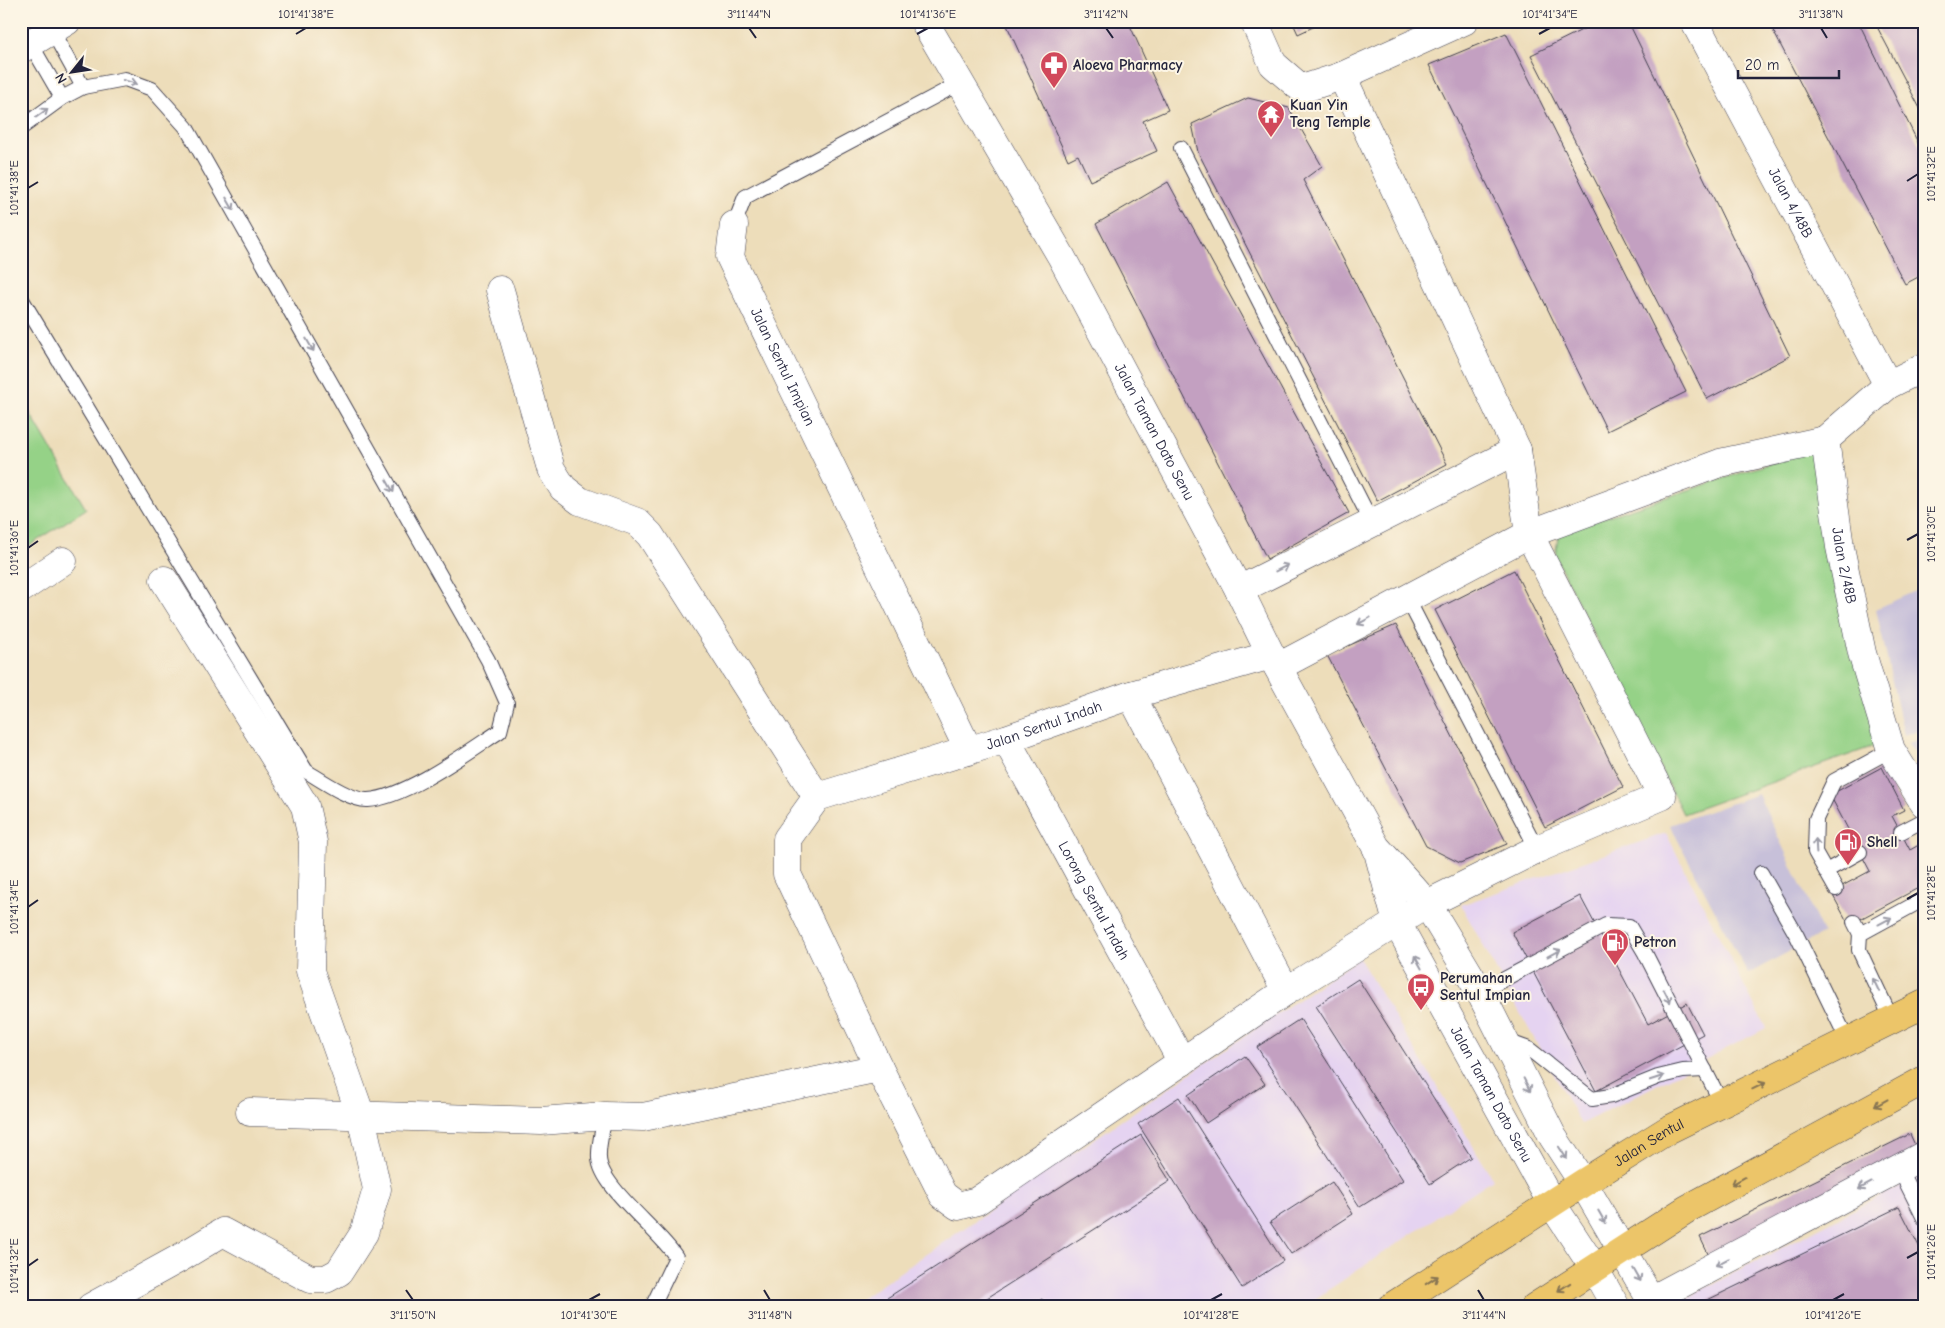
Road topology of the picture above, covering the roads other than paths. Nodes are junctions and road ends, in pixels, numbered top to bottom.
1 (924, 21) edge
2 (1254, 21) edge
3 (1464, 21) edge
4 (1694, 21) edge
5 (40, 32) edge
6 (1342, 76) junction
7 (960, 83) junction
8 (83, 87) junction
9 (62, 98) junction
10 (21, 128) edge
11 (1181, 148) dead end
12 (734, 225) joint
13 (500, 290) dead end
14 (21, 298) edge
15 (1924, 367) edge
16 (1888, 385) junction
17 (1825, 440) junction
18 (1517, 450) junction
19 (1372, 523) junction
20 (1529, 534) junction
21 (63, 561) dead end
22 (164, 580) dead end
23 (21, 589) edge
24 (1239, 590) junction
25 (1407, 598) junction
26 (1274, 661) junction
27 (1131, 695) junction
28 (1006, 739) junction
29 (1891, 750) junction
30 (969, 751) junction
31 (817, 798) junction
32 (1924, 803) edge
33 (1924, 820) edge
34 (1901, 832) dead end
35 (1376, 846) junction
36 (1537, 849) junction
37 (1860, 852) dead end
38 (1826, 871) junction
39 (1761, 872) dead end
40 (1836, 889) dead end
41 (1924, 900) edge
42 (1428, 904) junction
43 (1397, 923) junction
44 (1286, 991) junction
45 (1480, 992) junction
46 (1924, 1004) edge
47 (1892, 1020) junction
48 (1504, 1040) junction
49 (1848, 1041) junction
50 (1182, 1062) junction
51 (879, 1068) junction
52 (1705, 1070) junction
53 (1924, 1080) edge
54 (1722, 1104) junction
55 (250, 1112) dead end
56 (361, 1116) junction
57 (605, 1116) junction
58 (1924, 1154) edge
59 (1899, 1168) junction
60 (1583, 1183) junction
61 (1552, 1204) junction
62 (1924, 1218) edge
63 (1622, 1250) junction
64 (1594, 1268) junction
65 (1653, 1303) edge
66 (91, 1307) edge
67 (652, 1307) edge
68 (1391, 1307) edge
69 (1535, 1307) edge
70 (1616, 1307) edge

1 - 7 street, Jalan Taman Dato Senu
2 - 6 street
3 - 6 street
4 - 16 street, Jalan 4/48B
5 - 8 lane
5 - 9 lane
6 - 18 street
7 - 12 lane, Jalan Sentul Impian
7 - 24 street, Jalan Taman Dato Senu
8 - 9 lane
8 -> 14 lane
10 -> 9 lane
11 - 19 lane
12 - 30 street, Jalan Sentul Impian
13 - 31 street
15 - 16 street
16 - 17 street
17 - 20 street, Jalan Sentul Indah
17 - 29 street, Jalan 2/48B
18 - 19 street
18 - 20 street
24 -> 19 street
20 - 25 street, Jalan Sentul Indah
20 - 36 street
21 - 23 street
22 - 56 street
24 - 26 street, Jalan Taman Dato Senu
25 -> 26 street, Jalan Sentul Indah
25 - 36 lane
26 - 27 street, Jalan Sentul Indah
26 - 35 street, Jalan Taman Dato Senu
27 - 28 street, Jalan Sentul Indah
27 - 44 street
28 - 30 street, Jalan Sentul Indah
28 - 50 street, Lorong Sentul Indah
29 - 32 street, Jalan 2/48B
38 -> 29 lane
30 - 31 street, Jalan Sentul Indah
31 - 51 street
33 - 34 lane
35 - 42 street, Jalan Taman Dato Senu
35 - 43 street, Jalan Taman Dato Senu
36 - 42 street
37 - 38 lane
38 - 40 lane
39 - 49 lane
47 -> 41 lane
42 - 43 street
42 - 45 street, Jalan Taman Dato Senu
43 - 44 street
61 -> 43 street, Jalan Taman Dato Senu
44 - 50 street
45 - 48 street, Jalan Taman Dato Senu
45 -> 52 lane
46 - 47 main road, Jalan Sentul
47 - 49 main road, Jalan Sentul
48 -> 52 lane
48 -> 60 street, Jalan Taman Dato Senu
54 -> 49 main road, Jalan Sentul
50 - 51 street
51 - 57 street
52 - 54 lane
53 -> 63 main road
54 - 60 main road, Jalan Sentul
55 - 56 street
56 - 57 street
56 - 66 street
57 - 67 lane
58 - 59 street
59 - 62 lane
59 -> 65 street
60 - 61 main road, Jalan Sentul
60 -> 63 street, Jalan Taman Dato Senu
61 - 64 street, Jalan Taman Dato Senu
68 -> 61 main road, Jalan Sentul
63 - 64 main road
63 -> 65 street, Jalan Taman Dato Senu
64 -> 69 main road
64 - 70 street, Jalan Taman Dato Senu

